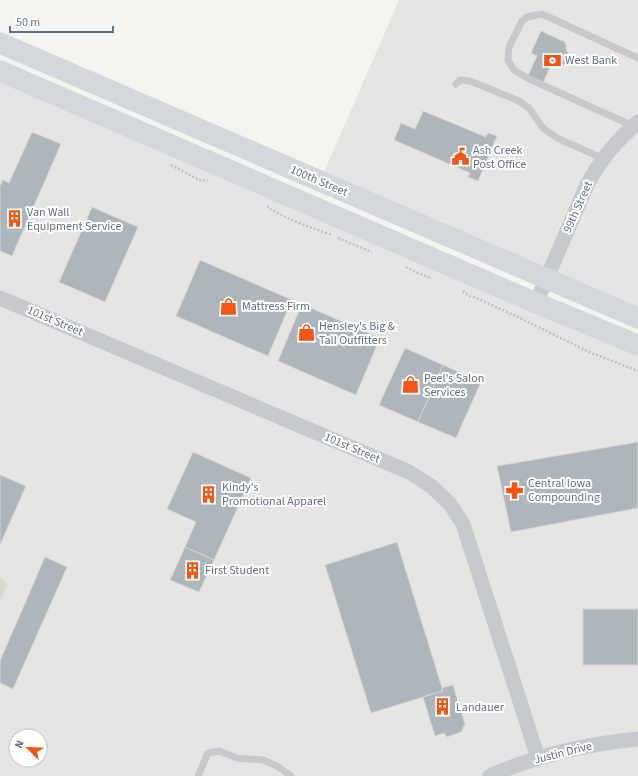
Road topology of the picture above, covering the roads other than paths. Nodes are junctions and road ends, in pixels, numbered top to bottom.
1 (0, 43) edge
2 (638, 58) edge
3 (0, 71) edge
4 (456, 84) dead end
5 (636, 124) edge
6 (602, 158) junction
7 (546, 279) junction
8 (0, 298) edge
9 (536, 303) junction
10 (638, 318) edge
11 (638, 345) edge
12 (638, 739) edge
13 (538, 758) junction
14 (198, 776) edge
15 (291, 776) edge
16 (490, 776) edge

1 - 7 main road, 100th Street
2 - 5 lane
3 - 9 main road
4 - 6 lane
5 - 6 street, 99th Street
6 - 7 street, 99th Street
7 - 9 street, 99th Street
7 - 10 main road, 100th Street
8 - 13 street, 101st Street
9 - 11 main road
12 - 13 street, Justin Drive
13 - 16 street, Justin Drive
14 - 15 lane

